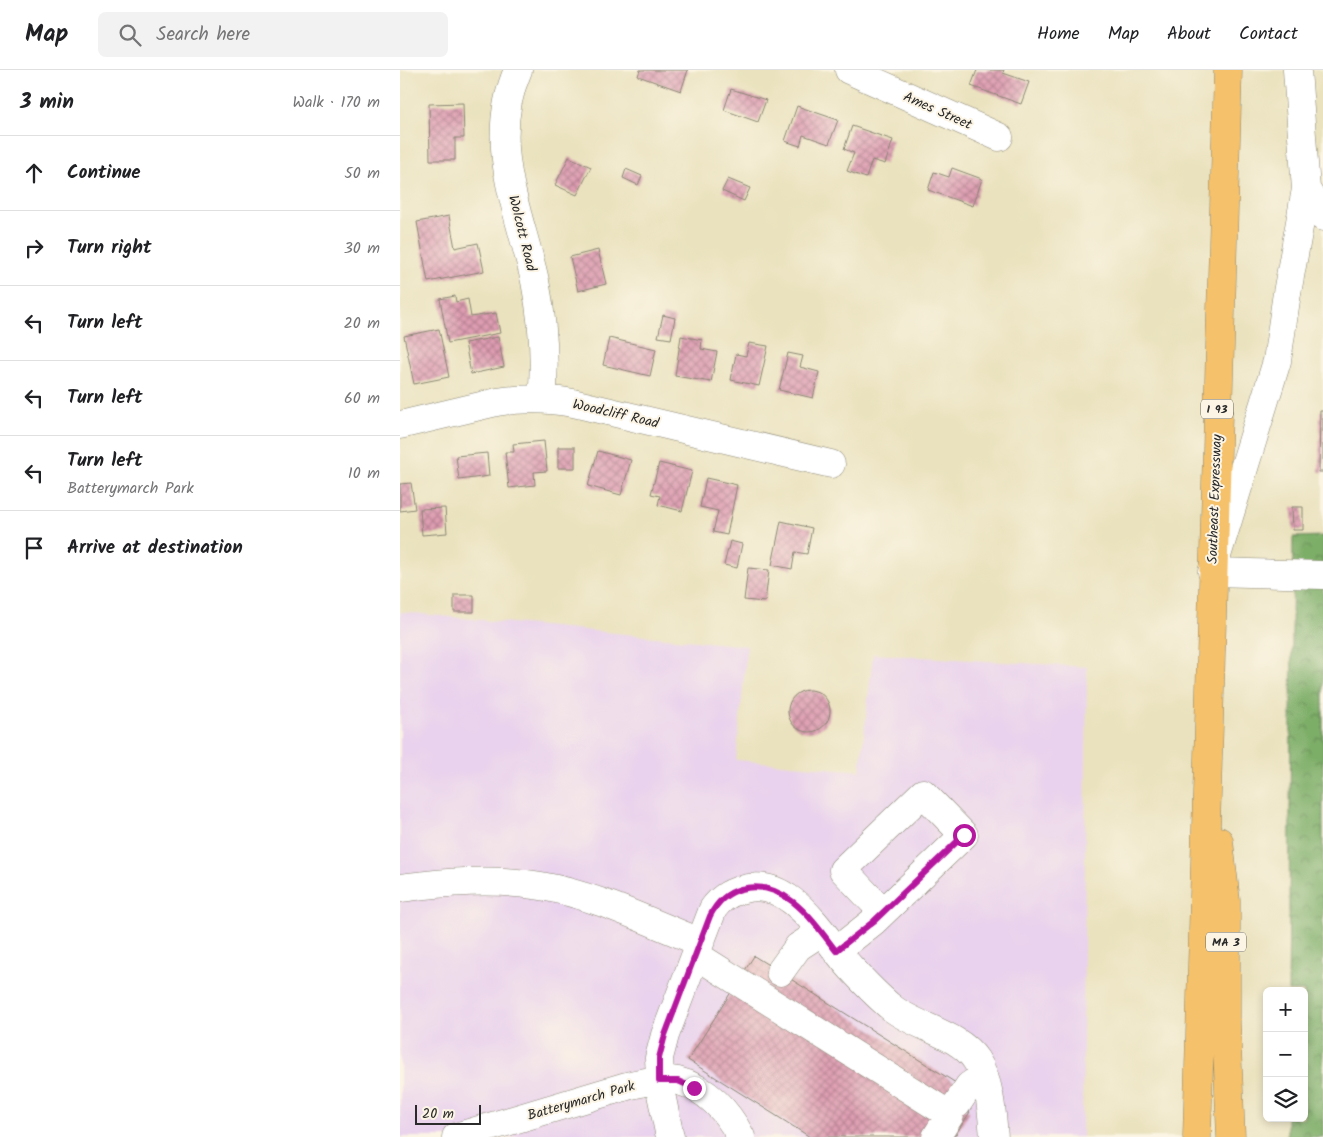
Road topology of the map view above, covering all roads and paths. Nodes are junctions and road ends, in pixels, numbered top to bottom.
1 (518, 70) edge
2 (849, 70) edge
3 (1228, 70) edge
4 (1297, 70) edge
5 (999, 138) dead end
6 (1306, 189) junction
7 (1323, 217) edge
8 (542, 399) junction
9 (400, 425) edge
10 (831, 464) dead end
11 (1212, 572) junction
12 (1323, 575) edge
13 (1208, 748) junction
14 (400, 888) edge
15 (883, 912) dead end
16 (829, 941) junction
17 (697, 949) junction
18 (780, 972) dead end
19 (983, 1076) junction
20 (659, 1081) junction
21 (957, 1104) dead end
22 (521, 1128) edge
23 (456, 1137) edge
24 (670, 1137) edge
25 (741, 1137) edge
26 (936, 1137) edge
27 (994, 1137) edge
28 (1197, 1137) edge
29 (1231, 1137) edge

1 - 8 street, Wolcott Road
2 - 5 street, Ames Street
3 - 11 highway, Southeast Expressway / I 93
4 - 6 street
6 - 7 street
6 - 11 street
8 - 9 street, Woodcliff Road
8 - 10 street, Woodcliff Road
11 - 12 street
11 - 13 highway, Southeast Expressway / I 93
13 - 28 highway, I 93
13 - 29 highway, MA 3
14 - 17 street
15 - 16 street
16 - 17 street
16 - 18 street
16 - 19 street
17 - 20 street
17 - 26 street
19 - 21 street
19 - 27 street
20 - 22 street, Batterymarch Park
20 - 24 street
20 - 25 street, Batterymarch Park
22 - 23 street, Batterymarch Park

